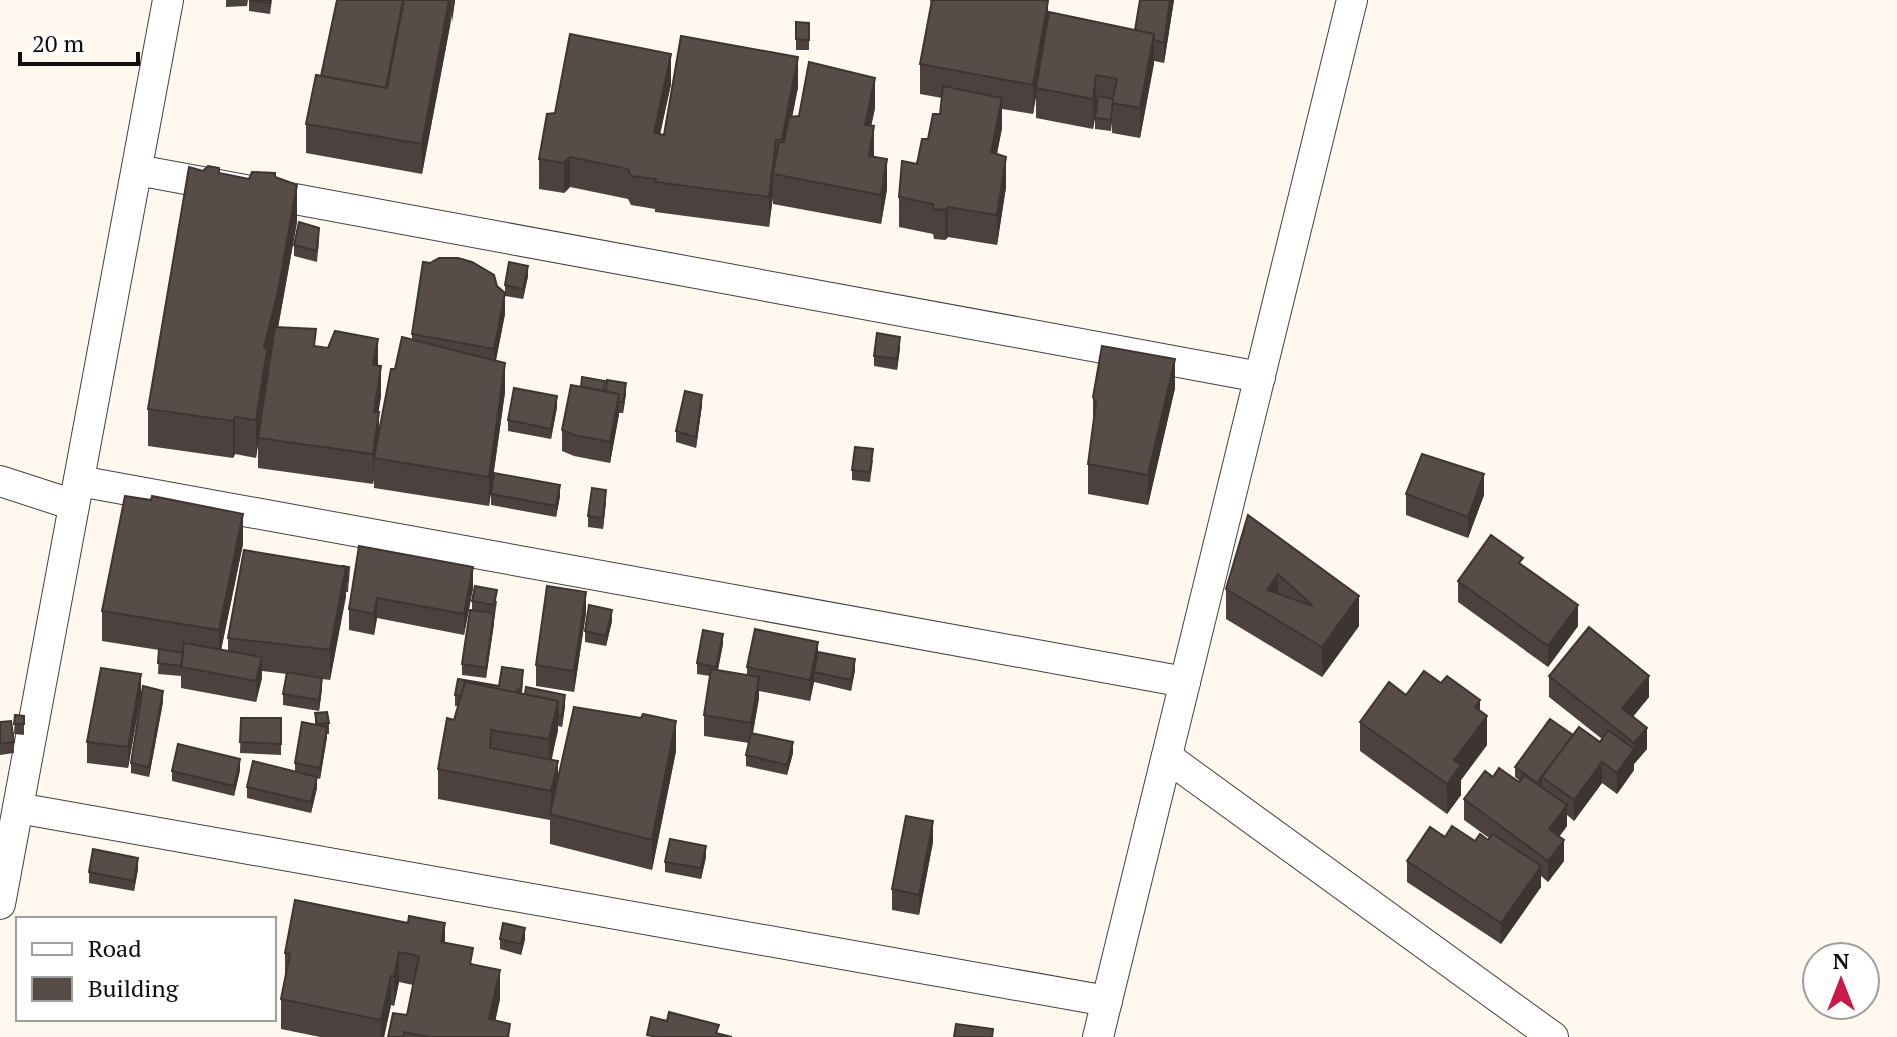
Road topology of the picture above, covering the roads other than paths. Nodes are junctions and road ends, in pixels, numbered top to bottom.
1 (168, 0) edge
2 (1352, 0) edge
3 (137, 170) junction
4 (1260, 377) junction
5 (0, 481) edge
6 (76, 493) junction
7 (1185, 682) junction
8 (1167, 757) junction
9 (18, 808) junction
10 (0, 904) edge
11 (1107, 1001) junction
12 (1098, 1037) edge
13 (1553, 1037) edge

1 - 3 street
2 - 4 street
3 - 4 street
3 - 6 street
4 - 7 street
5 - 6 street
6 - 7 street
6 - 9 street
7 - 8 street
8 - 11 street
8 - 13 street
9 - 10 street
9 - 11 street
11 - 12 street

